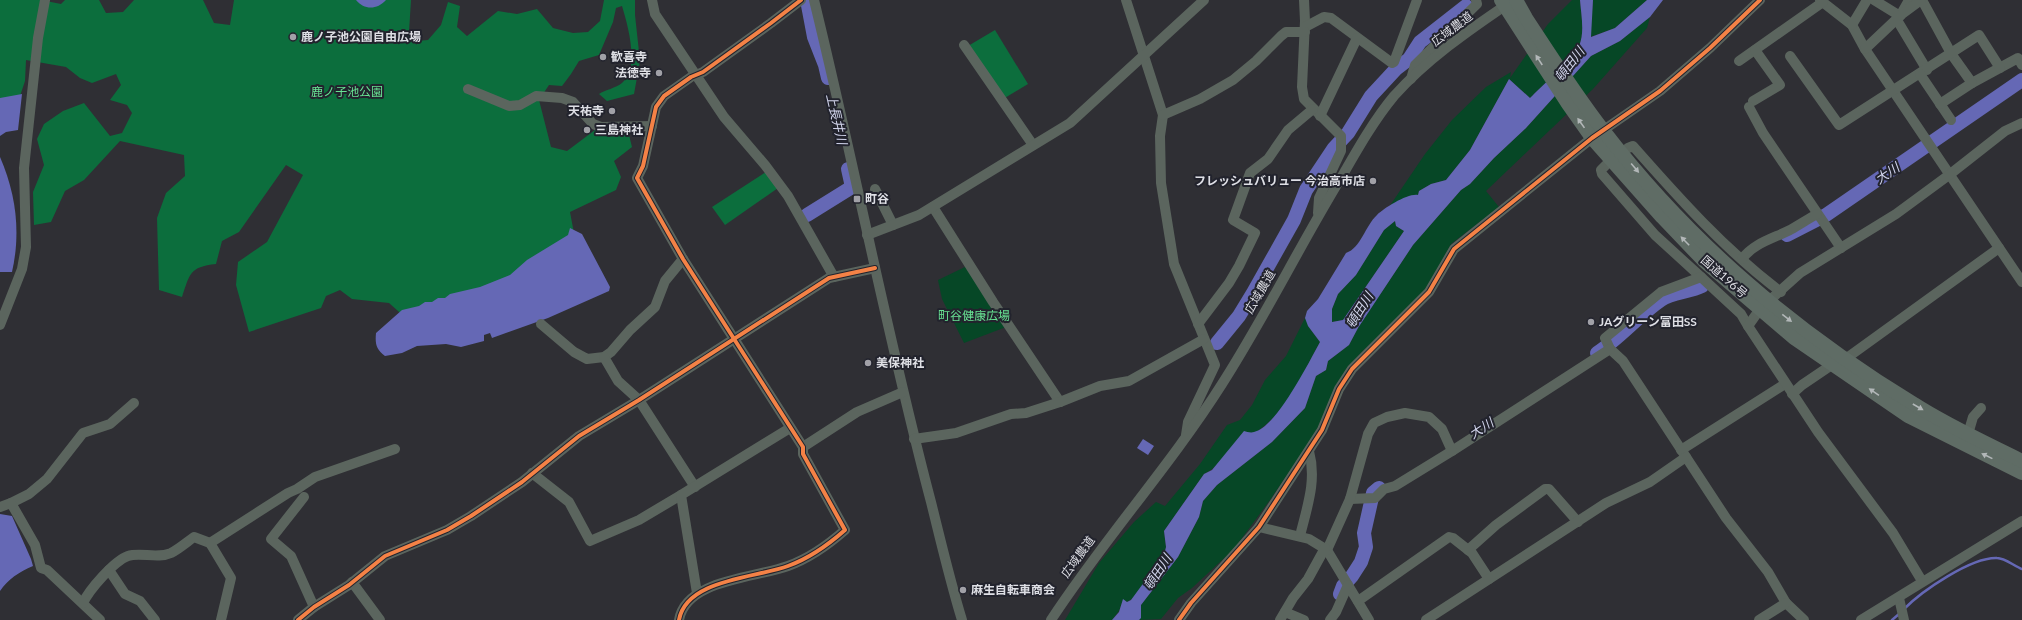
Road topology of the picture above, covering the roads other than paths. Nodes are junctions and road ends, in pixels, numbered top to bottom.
1 (45, 0) edge
2 (652, 0) edge
3 (801, 0) edge
4 (814, 0) edge
5 (1126, 0) edge
6 (1204, 0) edge
7 (1304, 0) edge
8 (1417, 0) edge
9 (1476, 0) edge
10 (1760, 0) edge
11 (1764, 0) edge
12 (1867, 0) edge
13 (1874, 0) edge
14 (1909, 0) edge
15 (1922, 0) edge
16 (1821, 1) edge
17 (1509, 2) edge
18 (1752, 8) junction
19 (1898, 18) junction
20 (1852, 25) junction
21 (1305, 30) junction
22 (1357, 38) junction
23 (964, 45) dead end
24 (1865, 49) junction
25 (1755, 50) junction
26 (1952, 54) junction
27 (1144, 56) junction
28 (1790, 56) dead end
29 (1739, 61) dead end
30 (2020, 62) edge
31 (2000, 68) junction
32 (1924, 72) junction
33 (697, 74) junction
34 (1411, 79) junction
35 (1972, 83) junction
36 (468, 89) dead end
37 (1893, 92) junction
38 (1940, 104) junction
39 (1316, 112) junction
40 (1163, 115) junction
41 (1951, 120) dead end
42 (2022, 123) edge
43 (652, 126) junction
44 (1598, 134) junction
45 (1033, 145) junction
46 (1628, 148) dead end
47 (1606, 165) dead end
48 (1949, 176) junction
49 (875, 190) dead end
50 (933, 207) junction
51 (1817, 214) junction
52 (1318, 215) junction
53 (893, 225) junction
54 (868, 235) junction
55 (1841, 248) junction
56 (1999, 248) junction
57 (1742, 259) junction
58 (683, 260) junction
59 (875, 268) junction
60 (834, 277) junction
61 (1701, 277) junction
62 (2022, 282) edge
63 (1781, 292) junction
64 (1764, 306) junction
65 (541, 324) dead end
66 (1198, 324) junction
67 (0, 325) edge
68 (1748, 326) junction
69 (735, 339) junction
70 (1204, 339) junction
71 (1610, 349) junction
72 (604, 357) junction
73 (1838, 362) junction
74 (1785, 384) junction
75 (903, 392) junction
76 (1792, 394) junction
77 (639, 400) junction
78 (134, 402) dead end
79 (1060, 402) junction
80 (1981, 408) dead end
81 (790, 428) junction
82 (1968, 434) junction
83 (1186, 437) junction
84 (914, 439) junction
85 (803, 447) junction
86 (395, 449) dead end
87 (1309, 450) junction
88 (1452, 451) junction
89 (1684, 453) junction
90 (2022, 461) edge
91 (532, 473) junction
92 (2022, 473) edge
93 (695, 487) junction
94 (681, 495) junction
95 (304, 498) dead end
96 (1350, 499) junction
97 (11, 503) junction
98 (0, 507) edge
99 (2022, 521) edge
100 (1578, 522) junction
101 (1259, 527) junction
102 (1300, 536) junction
103 (210, 543) junction
104 (1326, 549) junction
105 (1468, 550) junction
106 (109, 570) junction
107 (1489, 579) junction
108 (1922, 581) junction
109 (352, 582) junction
110 (1348, 584) junction
111 (697, 593) junction
112 (1358, 601) junction
113 (1900, 601) junction
114 (83, 602) junction
115 (1786, 603) junction
116 (314, 607) junction
117 (1282, 616) edge
118 (1904, 618) edge
119 (100, 620) edge
120 (155, 620) edge
121 (221, 620) edge
122 (298, 620) edge
123 (380, 620) edge
124 (679, 620) edge
125 (962, 620) edge
126 (1050, 620) edge
127 (1179, 620) edge
128 (1304, 620) edge
129 (1330, 620) edge
130 (1370, 620) edge
131 (1426, 620) edge
132 (1759, 620) edge
133 (1804, 620) edge
134 (1861, 620) edge

1 - 67 street
2 - 33 street
3 - 33 street
4 - 54 street
5 - 27 street
6 - 27 street
7 - 21 street
8 - 22 street
9 - 34 street
10 - 18 street
11 - 18 street
12 - 20 street
13 - 19 street
14 - 19 street
15 - 19 street
15 - 26 street
16 - 20 street
16 - 25 street
17 - 34 street, 広域農道
17 - 44 highway, 国道196号
18 - 44 street
19 - 24 street
19 - 32 street
20 - 24 street
21 - 22 street
21 - 39 street
21 - 40 street
22 - 39 street
23 - 45 street
24 - 37 street
25 - 29 street
25 - 51 street
26 - 31 street
26 - 32 street
26 - 35 street
27 - 40 street
27 - 45 street
28 - 37 street
30 - 31 street
31 - 35 street
32 - 37 street
32 - 38 street
33 - 43 street
33 - 60 street
34 - 52 street, 広域農道
35 - 38 street
36 - 43 street
37 - 48 street
38 - 41 street
39 - 52 street
39 - 66 street
40 - 66 street
42 - 48 street
43 - 58 street
44 - 64 highway, 国道196号
44 - 87 street
45 - 50 street
46 - 57 street
47 - 61 street
48 - 55 street
48 - 56 street
49 - 53 street
50 - 53 street
50 - 79 street
51 - 55 street
51 - 57 street
52 - 83 street, 広域農道
53 - 54 street
54 - 59 street
55 - 63 street
56 - 62 street
56 - 73 street
57 - 63 street
58 - 69 street
58 - 72 street
59 - 60 street
59 - 75 street
60 - 69 street
61 - 68 street
61 - 71 street
63 - 64 street
64 - 68 street
64 - 73 highway, 国道196号
65 - 72 street
66 - 70 street
68 - 74 street
69 - 77 street
69 - 81 street
70 - 79 street
70 - 83 street
71 - 88 street
71 - 89 street
72 - 77 street
73 - 76 street
73 -> 82 highway, 国道196号
92 -> 73 highway, 国道196号
74 - 76 street
74 - 89 street
75 - 84 street
75 - 85 street
76 - 108 street
77 - 91 street
77 - 93 street
78 - 97 street
79 - 84 street
80 - 82 street
81 - 85 street
81 - 93 street
82 - 90 highway, 国道196号
83 - 126 street, 広域農道
84 - 125 street
85 - 111 street
86 - 103 street
87 - 101 street
87 - 102 street
88 - 96 street
88 - 96 street
89 - 100 street
89 - 115 street
91 - 94 street
91 - 109 street
93 - 94 street
94 - 111 street
95 - 116 street
96 - 104 street
97 - 98 street
97 - 114 street
99 - 108 street
100 - 105 street
100 - 107 street
101 - 102 street
101 - 127 street
102 - 104 street
103 - 106 street
103 - 121 street
104 - 110 street
104 - 117 street
105 - 107 street
105 - 112 street
106 - 114 street
106 - 120 street
107 - 131 street
108 - 113 street
109 - 116 street
109 - 123 street
110 - 112 street
110 - 129 street
111 - 124 street
112 - 130 street
113 - 118 street
113 - 134 street
114 - 119 street
115 - 132 street
115 - 133 street
116 - 122 street
117 - 128 street

